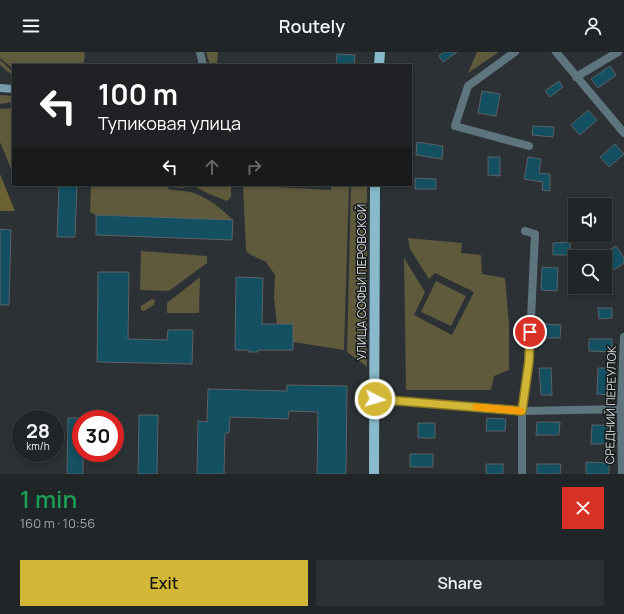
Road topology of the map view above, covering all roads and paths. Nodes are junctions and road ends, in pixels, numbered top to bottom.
1 (200, 52) edge
2 (380, 52) edge
3 (515, 52) edge
4 (556, 52) edge
5 (618, 52) edge
6 (203, 64) edge
7 (379, 64) edge
8 (576, 76) junction
9 (0, 88) edge
10 (12, 89) edge
11 (624, 133) edge
12 (529, 146) dead end
13 (375, 186) edge
14 (525, 231) dead end
15 (624, 337) edge
16 (375, 399) junction
17 (623, 409) edge
18 (522, 411) junction
19 (374, 474) edge
20 (522, 474) edge
21 (622, 474) edge

1 - 6 street
2 - 7 main road
3 - 12 street
4 - 8 street
5 - 8 street
8 - 11 street
9 - 10 main road
13 - 16 main road, УЛИЦА СОФЬИ ПЕРОВСКОЙ
14 - 18 street
15 - 17 street, СРЕДНИЙ ПЕРЕУЛОК
16 - 18 street
16 - 19 main road, УЛИЦА СОФЬИ ПЕРОВСКОЙ
17 - 18 street
17 - 21 street, СРЕДНИЙ ПЕРЕУЛОК
18 - 20 street

